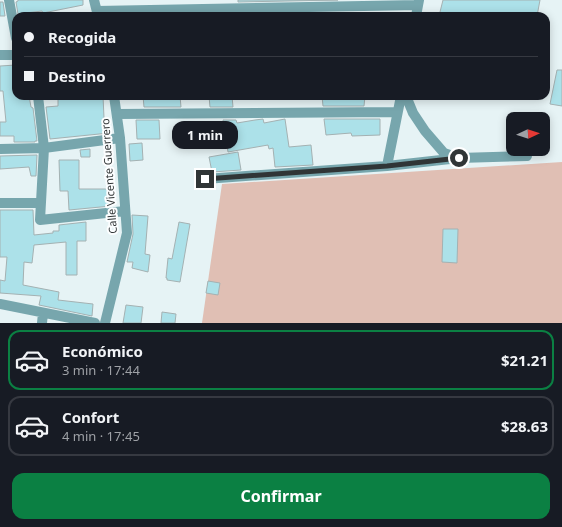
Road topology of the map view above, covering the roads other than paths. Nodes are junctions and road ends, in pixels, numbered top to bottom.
1 (9, 0) edge
2 (94, 0) edge
3 (418, 3) edge
4 (97, 12) edge
5 (156, 12) edge
6 (12, 16) edge
7 (0, 55) edge
8 (12, 56) edge
9 (38, 100) edge
10 (115, 100) edge
11 (400, 100) edge
12 (408, 100) edge
13 (397, 112) junction
14 (117, 114) junction
15 (120, 138) junction
16 (0, 148) edge
17 (44, 148) junction
18 (527, 156) dead end
19 (459, 158) junction
20 (387, 166) junction
21 (205, 179) dead end
22 (0, 203) edge
23 (41, 203) junction
24 (125, 211) junction
25 (0, 304) edge
26 (42, 318) edge
27 (95, 323) edge
28 (105, 323) edge

1 - 6 street
2 - 4 street
3 - 5 street
7 - 8 street
9 - 17 street
10 - 14 street, Calle Vicente Guerrero
11 - 13 street
12 - 19 street
13 - 14 street
13 - 20 street
14 - 15 street, Calle Vicente Guerrero
15 - 17 street
15 - 24 street, Calle Vicente Guerrero
16 - 17 street
17 - 23 street
18 - 19 street
19 - 20 street
20 - 21 street
22 - 23 street
23 - 24 street
24 - 28 street, Calle Vicente Guerrero
25 - 26 street
26 - 27 street

